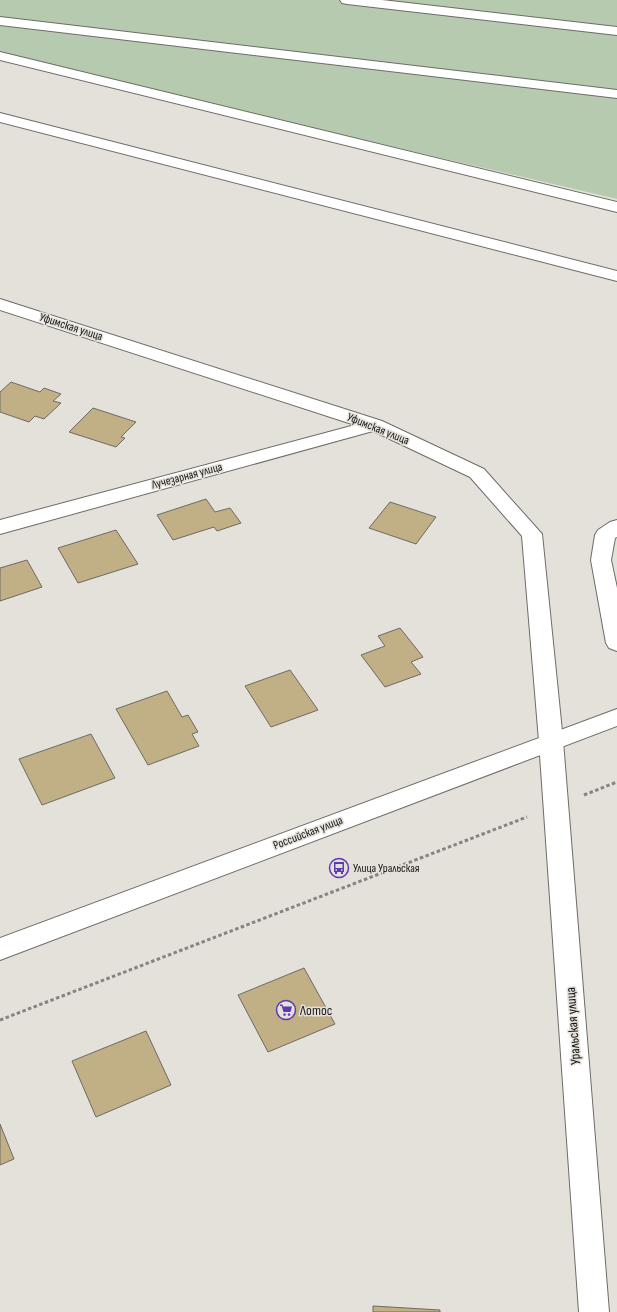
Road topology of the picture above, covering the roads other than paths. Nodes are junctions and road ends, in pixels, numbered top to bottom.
1 (347, 0) edge
2 (0, 21) edge
3 (617, 31) edge
4 (0, 56) edge
5 (617, 94) edge
6 (0, 116) edge
7 (617, 207) edge
8 (617, 276) edge
9 (0, 304) edge
10 (375, 425) junction
11 (617, 527) edge
12 (0, 528) edge
13 (617, 643) edge
14 (617, 717) edge
15 (551, 741) junction
16 (0, 949) edge
17 (594, 1312) edge

1 - 3 street
2 - 5 street
4 - 7 street
6 - 8 street
9 - 10 street, Уфимская улица
10 - 12 street, Лучезарная улица
10 - 15 street, Уфимская улица
11 - 13 street
14 - 15 street, Российская улица
15 - 16 street, Российская улица
15 - 17 street, Уральская улица

